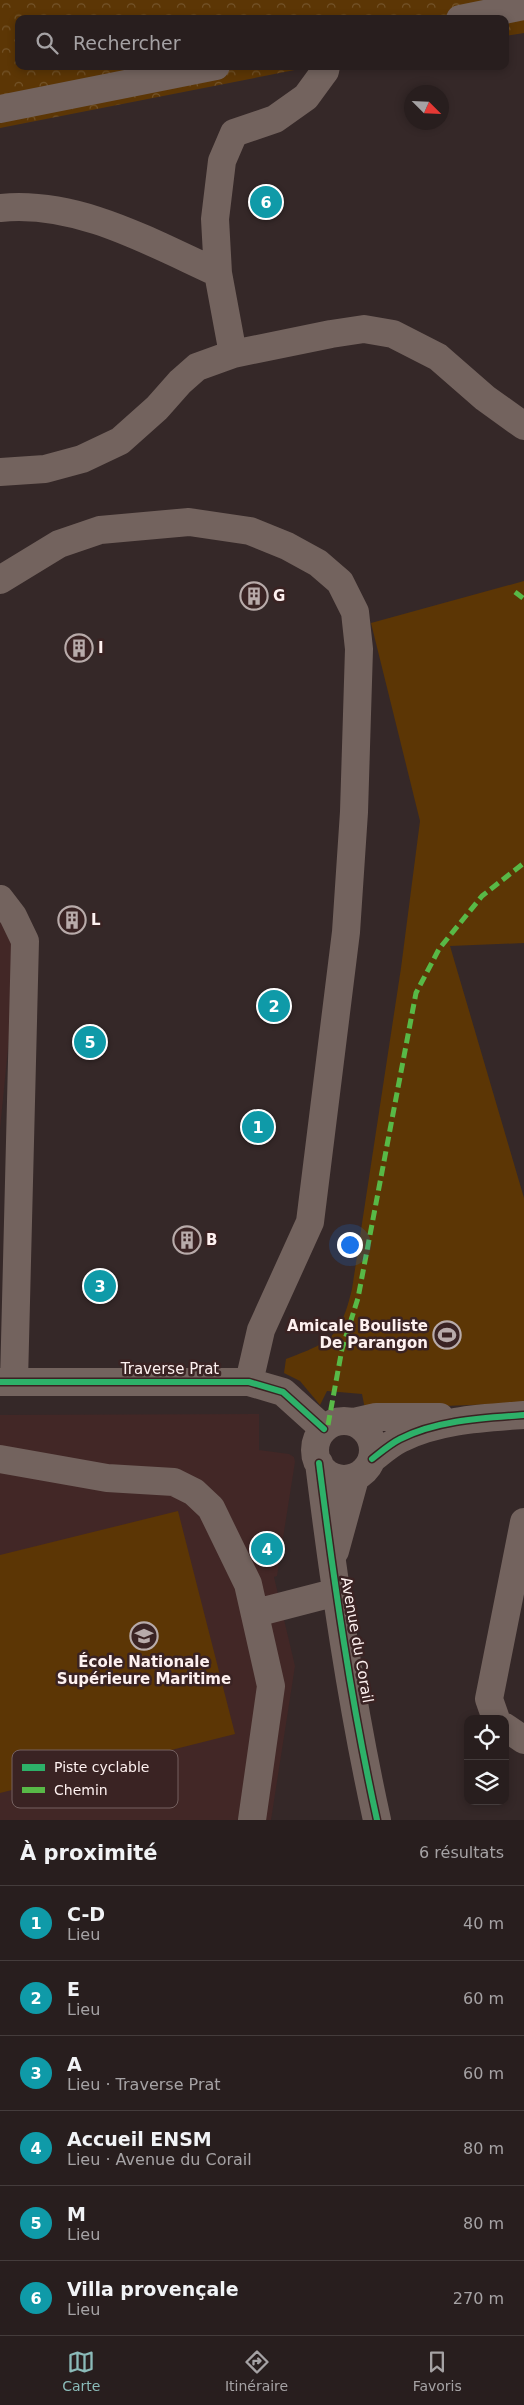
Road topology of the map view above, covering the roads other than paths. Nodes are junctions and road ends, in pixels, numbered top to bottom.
1 (524, 6) edge
2 (480, 15) edge
3 (196, 70) edge
4 (325, 70) edge
5 (0, 109) edge
6 (0, 208) edge
7 (218, 273) junction
8 (233, 354) junction
9 (524, 426) edge
10 (0, 472) edge
11 (0, 580) edge
12 (0, 899) edge
13 (7, 1382) edge
14 (249, 1382) junction
15 (524, 1415) edge
16 (472, 1419) junction
17 (354, 1422) junction
18 (324, 1428) junction
19 (0, 1459) edge
20 (319, 1463) junction
21 (363, 1468) junction
22 (524, 1522) edge
23 (331, 1566) junction
24 (337, 1592) junction
25 (256, 1612) junction
26 (495, 1715) edge
27 (509, 1730) edge
28 (524, 1740) edge
29 (366, 1770) junction
30 (252, 1820) edge
31 (360, 1820) edge
32 (377, 1820) edge

1 - 2 street
3 - 5 street
4 - 7 street
6 - 7 street
7 - 8 street
8 - 9 street
8 - 10 street
11 - 14 street
12 - 13 street
13 - 14 street, Traverse Prat
14 - 18 street, Traverse Prat
15 - 16 street
16 - 17 street
16 - 21 street
17 - 18 street
17 - 21 street
18 - 20 street
19 - 25 street
20 - 21 street
20 - 23 street, Avenue du Corail
21 - 23 street, Avenue du Corail
22 - 26 street
23 - 24 street, Avenue du Corail
24 - 25 street
24 - 29 street, Avenue du Corail
25 - 30 street
27 - 28 street
29 - 31 street, Avenue du Corail
29 - 32 street, Avenue du Corail

